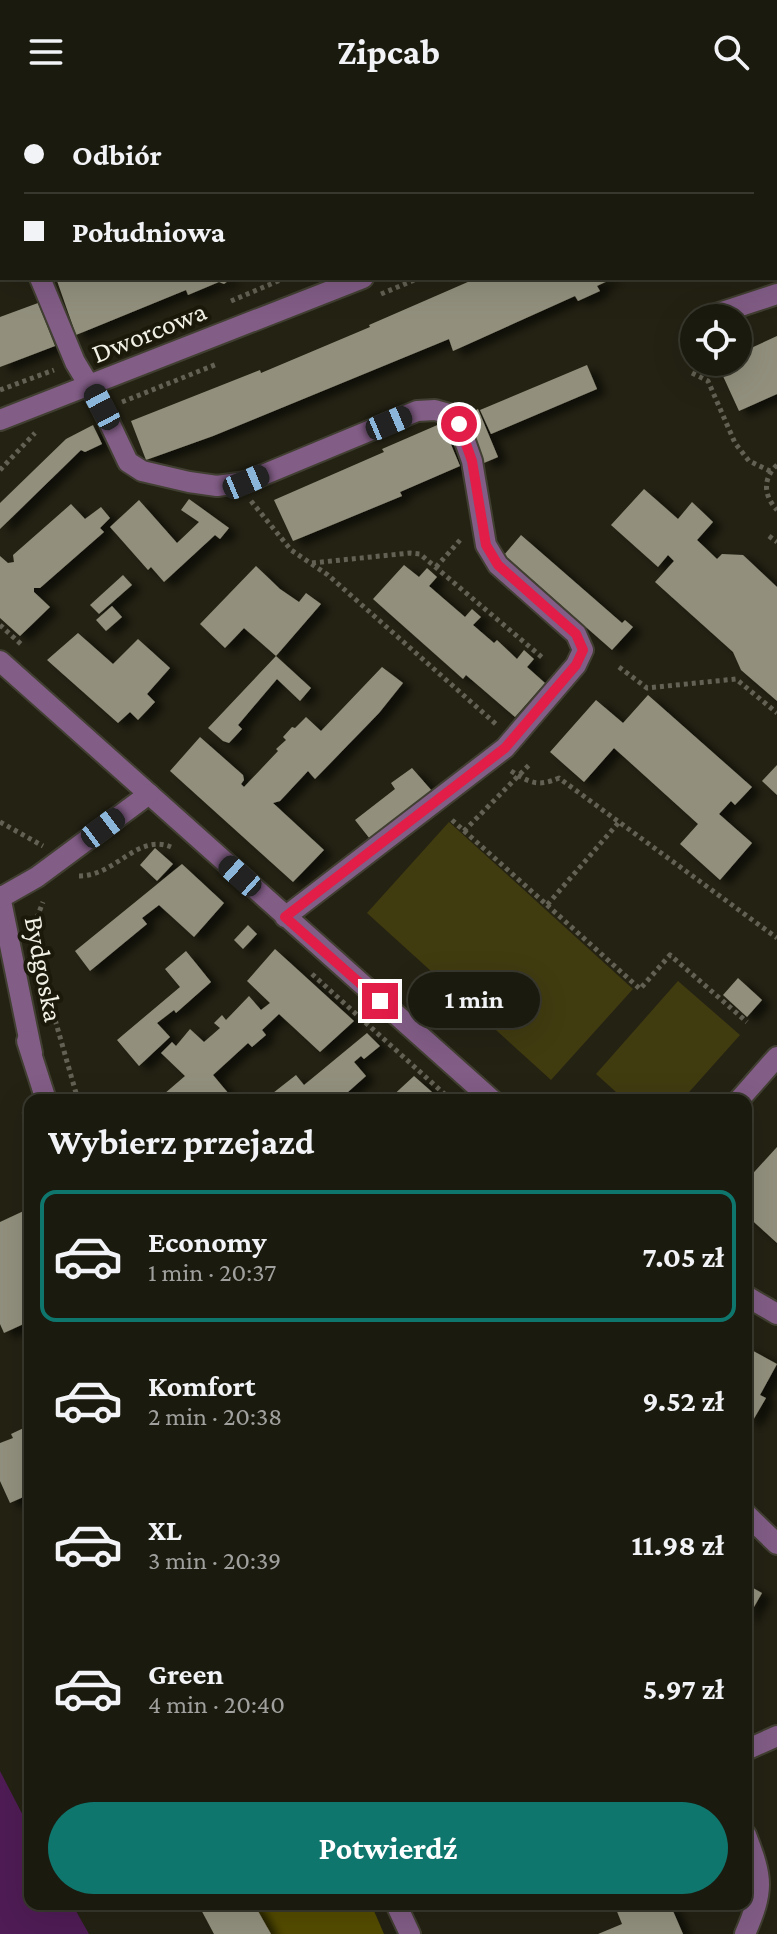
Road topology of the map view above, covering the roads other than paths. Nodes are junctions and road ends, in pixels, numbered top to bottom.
1 (41, 280) edge
2 (358, 280) edge
3 (777, 294) edge
4 (747, 304) edge
5 (91, 386) junction
6 (0, 420) edge
7 (0, 661) edge
8 (149, 794) junction
9 (0, 897) edge
10 (285, 917) junction
11 (0, 970) edge
12 (32, 1053) junction
13 (777, 1057) edge
14 (44, 1094) edge
15 (485, 1094) edge
16 (744, 1094) edge
17 (752, 1299) edge
18 (777, 1314) edge
19 (752, 1520) edge
20 (777, 1544) edge
21 (777, 1736) edge
22 (752, 1747) edge
23 (752, 1853) edge
24 (399, 1910) edge
25 (410, 1934) edge
26 (745, 1934) edge

1 - 5 street
2 - 5 street, Dworcowa
3 - 4 street
5 - 6 street, Dworcowa
5 - 10 street
7 - 8 street
8 - 9 street
8 - 10 street
9 - 12 street, Bydgoska
10 - 15 street
11 - 12 street, Bydgoska
12 - 14 street, Bydgoska
13 - 16 street
17 - 18 street
19 - 20 street
21 - 22 street
23 - 26 street
24 - 25 street

